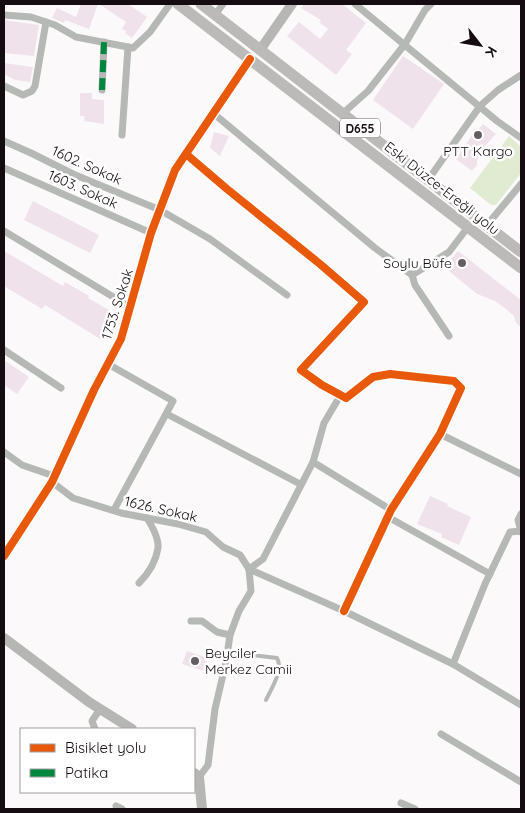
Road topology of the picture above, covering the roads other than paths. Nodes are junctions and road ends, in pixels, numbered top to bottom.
1 (170, 4) edge
2 (178, 4) edge
3 (200, 4) edge
4 (223, 4) edge
5 (292, 4) edge
6 (355, 4) edge
7 (431, 4) edge
8 (4, 15) edge
9 (215, 15) junction
10 (46, 22) junction
11 (104, 42) junction
12 (405, 44) junction
13 (128, 47) junction
14 (260, 50) junction
15 (250, 58) junction
16 (521, 75) edge
17 (4, 86) edge
18 (102, 90) dead end
19 (480, 106) junction
20 (213, 114) junction
21 (342, 114) junction
22 (122, 135) dead end
23 (521, 138) edge
24 (4, 141) edge
25 (186, 154) junction
26 (4, 168) edge
27 (428, 180) junction
28 (521, 184) edge
29 (160, 210) junction
30 (487, 225) junction
31 (468, 227) junction
32 (151, 233) junction
33 (5, 234) edge
34 (521, 252) edge
35 (521, 268) edge
36 (412, 275) junction
37 (287, 295) dead end
38 (130, 307) junction
39 (449, 336) dead end
40 (4, 350) edge
41 (108, 364) junction
42 (61, 388) dead end
43 (340, 396) junction
44 (167, 414) junction
45 (440, 434) junction
46 (4, 452) edge
47 (312, 462) junction
48 (521, 474) edge
49 (53, 479) junction
50 (300, 484) junction
51 (114, 510) junction
52 (390, 513) junction
53 (521, 514) edge
54 (147, 518) junction
55 (521, 532) edge
56 (4, 556) edge
57 (250, 569) junction
58 (490, 574) junction
59 (139, 583) dead end
60 (344, 611) junction
61 (191, 621) dead end
62 (230, 635) junction
63 (4, 638) edge
64 (228, 652) junction
65 (453, 664) junction
66 (266, 700) dead end
67 (521, 705) edge
68 (100, 709) junction
69 (95, 728) edge
70 (130, 728) edge
71 (441, 734) dead end
72 (196, 775) edge
73 (521, 782) edge
74 (401, 803) dead end
75 (202, 809) edge
76 (415, 809) edge

1 - 13 street
2 - 15 main road, Eski Düzce-Ereğli yolu
3 - 9 main road, Eski Düzce-Ereğli yolu / D655
4 - 9 street
5 - 14 street
6 - 12 street
7 - 12 street
8 - 10 street
9 - 14 main road, Eski Düzce-Ereğli yolu / D655
10 - 11 street
10 - 17 street
11 - 13 street
11 - 18 street
12 - 19 street
12 - 21 street
13 - 22 street
14 - 21 main road, Eski Düzce-Ereğli yolu / D655
15 - 20 street, 1753. Sokak
15 - 31 main road, Eski Düzce-Ereğli yolu
16 - 19 street
19 - 23 street
19 - 27 street
20 - 25 street, 1753. Sokak
20 - 36 street
21 - 27 main road, Eski Düzce-Ereğli yolu / D655
24 - 29 street, 1602. Sokak
25 - 29 street, 1753. Sokak
25 - 43 street
26 - 32 street, 1603. Sokak
27 - 30 main road, Eski Düzce-Ereğli yolu / D655
28 - 30 street
29 - 32 street, 1753. Sokak
29 - 37 street, 1602. Sokak
30 - 34 main road, Eski Düzce-Ereğli yolu / D655
31 - 35 main road, Eski Düzce-Ereğli yolu
31 - 36 street
32 - 38 street, 1753. Sokak
33 - 38 street
36 - 39 street
38 - 41 street, 1753. Sokak
40 - 42 street
41 - 44 street
41 - 49 street, 1753. Sokak
43 - 45 street
43 - 47 street
44 - 50 street
44 - 51 street
45 - 48 street
45 - 52 street
46 - 49 street, 1626. Sokak
47 - 50 street
47 - 52 street
49 - 51 street, 1626. Sokak
49 - 56 street, 1753. Sokak
50 - 57 street
51 - 54 street, 1626. Sokak
52 - 58 street
52 - 60 street
53 - 55 street
54 - 57 street, 1626. Sokak
54 - 59 street
55 - 58 street
57 - 60 street
57 - 62 street
58 - 65 street
60 - 65 street
61 - 62 street
62 - 64 street
63 - 68 street
64 - 66 lane
64 - 72 street
65 - 67 street
68 - 69 street
68 - 70 street
71 - 73 street
72 - 75 street
74 - 76 street

